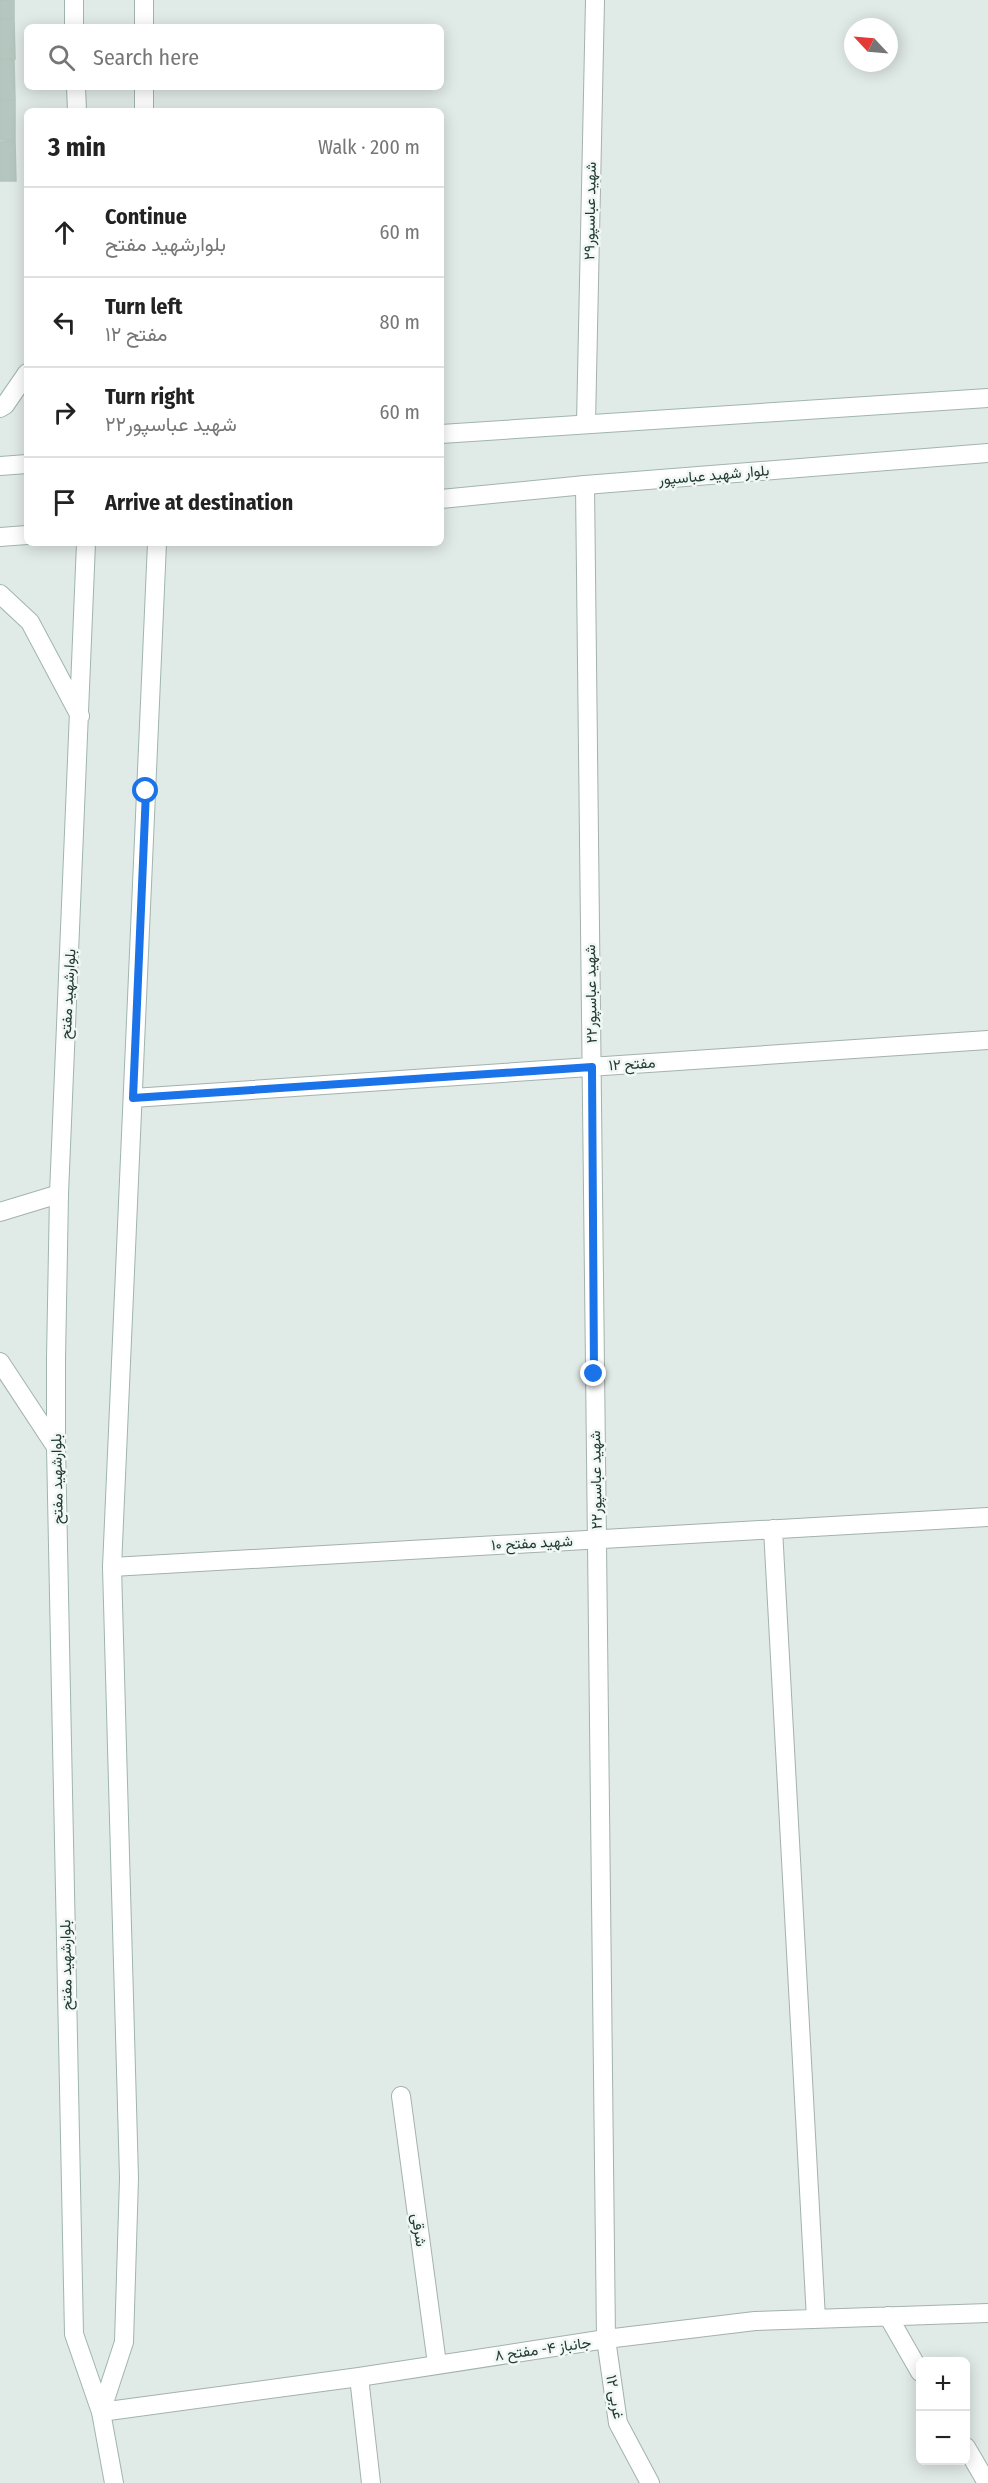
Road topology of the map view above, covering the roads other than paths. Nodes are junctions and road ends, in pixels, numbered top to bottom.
1 (74, 0) edge
2 (144, 0) edge
3 (595, 0) edge
4 (74, 24) edge
5 (144, 24) edge
6 (76, 90) edge
7 (144, 90) edge
8 (76, 108) edge
9 (144, 108) edge
10 (24, 377) edge
11 (988, 398) edge
12 (0, 408) edge
13 (585, 423) junction
14 (444, 434) edge
15 (988, 453) edge
16 (24, 464) edge
17 (0, 466) edge
18 (585, 485) junction
19 (444, 499) edge
20 (24, 535) edge
21 (0, 537) edge
22 (86, 546) edge
23 (157, 546) edge
24 (0, 594) edge
25 (81, 717) junction
26 (988, 1040) edge
27 (592, 1067) junction
28 (133, 1098) junction
29 (59, 1194) junction
30 (0, 1212) edge
31 (0, 1362) edge
32 (56, 1447) junction
33 (988, 1517) edge
34 (773, 1529) junction
35 (596, 1540) junction
36 (112, 1567) junction
37 (401, 2096) dead end
38 (988, 2313) edge
39 (888, 2316) junction
40 (816, 2319) junction
41 (606, 2339) junction
42 (437, 2364) junction
43 (916, 2364) edge
44 (359, 2377) junction
45 (101, 2412) junction
46 (970, 2454) edge
47 (114, 2483) edge
48 (371, 2483) edge
49 (650, 2483) edge
50 (987, 2483) edge

1 - 4 street
2 - 5 street
3 - 13 street, شهید عباسپور۲۹
6 - 8 street
7 - 9 street
10 - 12 street
11 - 13 street
13 - 14 street
15 - 18 street, بلوار شهید عباسپور
16 - 17 street
18 - 19 street, بلوار شهید عباسپور
18 - 27 street, شهید عباسپور۲۲
20 - 21 street
22 - 25 street, بلوارشهید مفتح
23 - 28 street, بلوارشهید مفتح
24 - 25 street
25 - 29 street, بلوارشهید مفتح
26 - 27 street, مفتح ۱۲
27 - 28 street, مفتح ۱۲
27 - 35 street, شهید عباسپور۲۲
28 - 36 street, بلوارشهید مفتح
29 - 30 street
29 - 32 street, بلوارشهید مفتح
31 - 32 street
32 - 45 street, بلوارشهید مفتح
33 - 34 street, شهید مفتح ۱۰
34 - 35 street, شهید مفتح ۱۰
34 - 40 street
35 - 36 street, شهید مفتح ۱۰
35 - 41 street, شهید عباسپور۲۲
36 - 45 street, بلوارشهید مفتح
37 - 42 street, شرقی
38 - 39 street, جانباز ۴- مفتح ۸
39 - 40 street, جانباز ۴- مفتح ۸
39 - 43 street
40 - 41 street, جانباز ۴- مفتح ۸
41 - 42 street, جانباز ۴- مفتح ۸
41 - 49 street, غربی ۱۲
42 - 44 street, جانباز ۴- مفتح ۸
44 - 45 street, جانباز ۴- مفتح ۸
44 - 48 street
45 - 47 street, بلوارشهید مفتح
46 - 50 street

